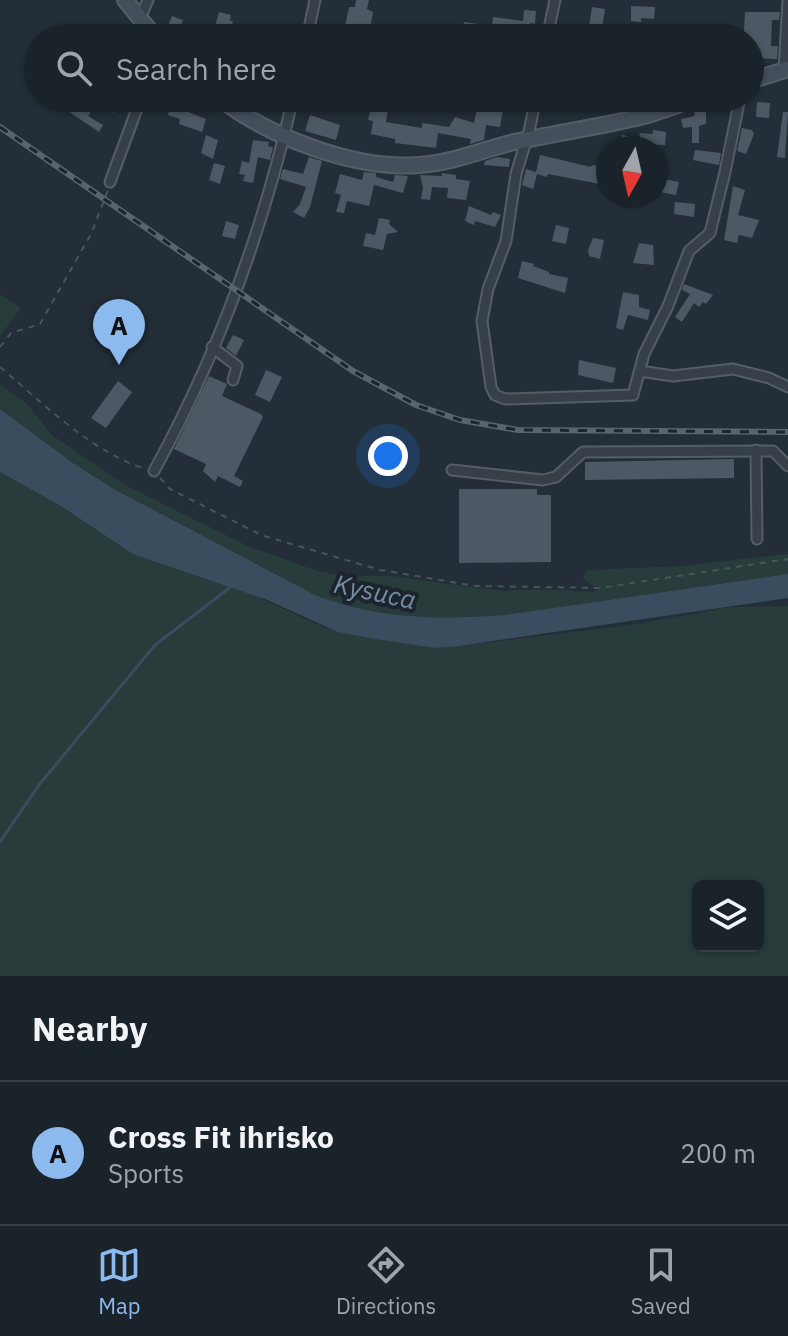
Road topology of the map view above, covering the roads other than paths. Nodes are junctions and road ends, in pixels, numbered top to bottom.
1 (125, 0) edge
2 (148, 0) edge
3 (315, 0) edge
4 (555, 0) edge
5 (788, 0) edge
6 (140, 18) junction
7 (142, 24) edge
8 (145, 24) edge
9 (310, 24) edge
10 (550, 24) edge
11 (786, 70) edge
12 (764, 77) edge
13 (136, 112) edge
14 (239, 112) edge
15 (290, 112) edge
16 (533, 112) edge
17 (657, 112) edge
18 (737, 112) edge
19 (284, 136) junction
20 (527, 140) junction
21 (110, 182) road end
22 (212, 347) junction
23 (640, 371) junction
24 (233, 380) dead end
25 (788, 387) edge
26 (756, 450) junction
27 (788, 466) edge
28 (452, 470) dead end
29 (154, 471) road end
30 (757, 539) dead end

1 - 6 main road
2 - 6 street
3 - 9 street
4 - 10 street
5 - 11 street
6 - 7 street
6 - 8 main road
11 - 12 main road
13 - 21 street
14 - 19 main road
15 - 19 street
16 - 20 street
17 - 20 main road
18 - 23 street
19 - 20 main road
19 - 22 street
20 - 23 street
22 - 24 street
22 - 29 street
23 - 25 street
26 - 27 street
26 - 28 street
26 - 30 street

